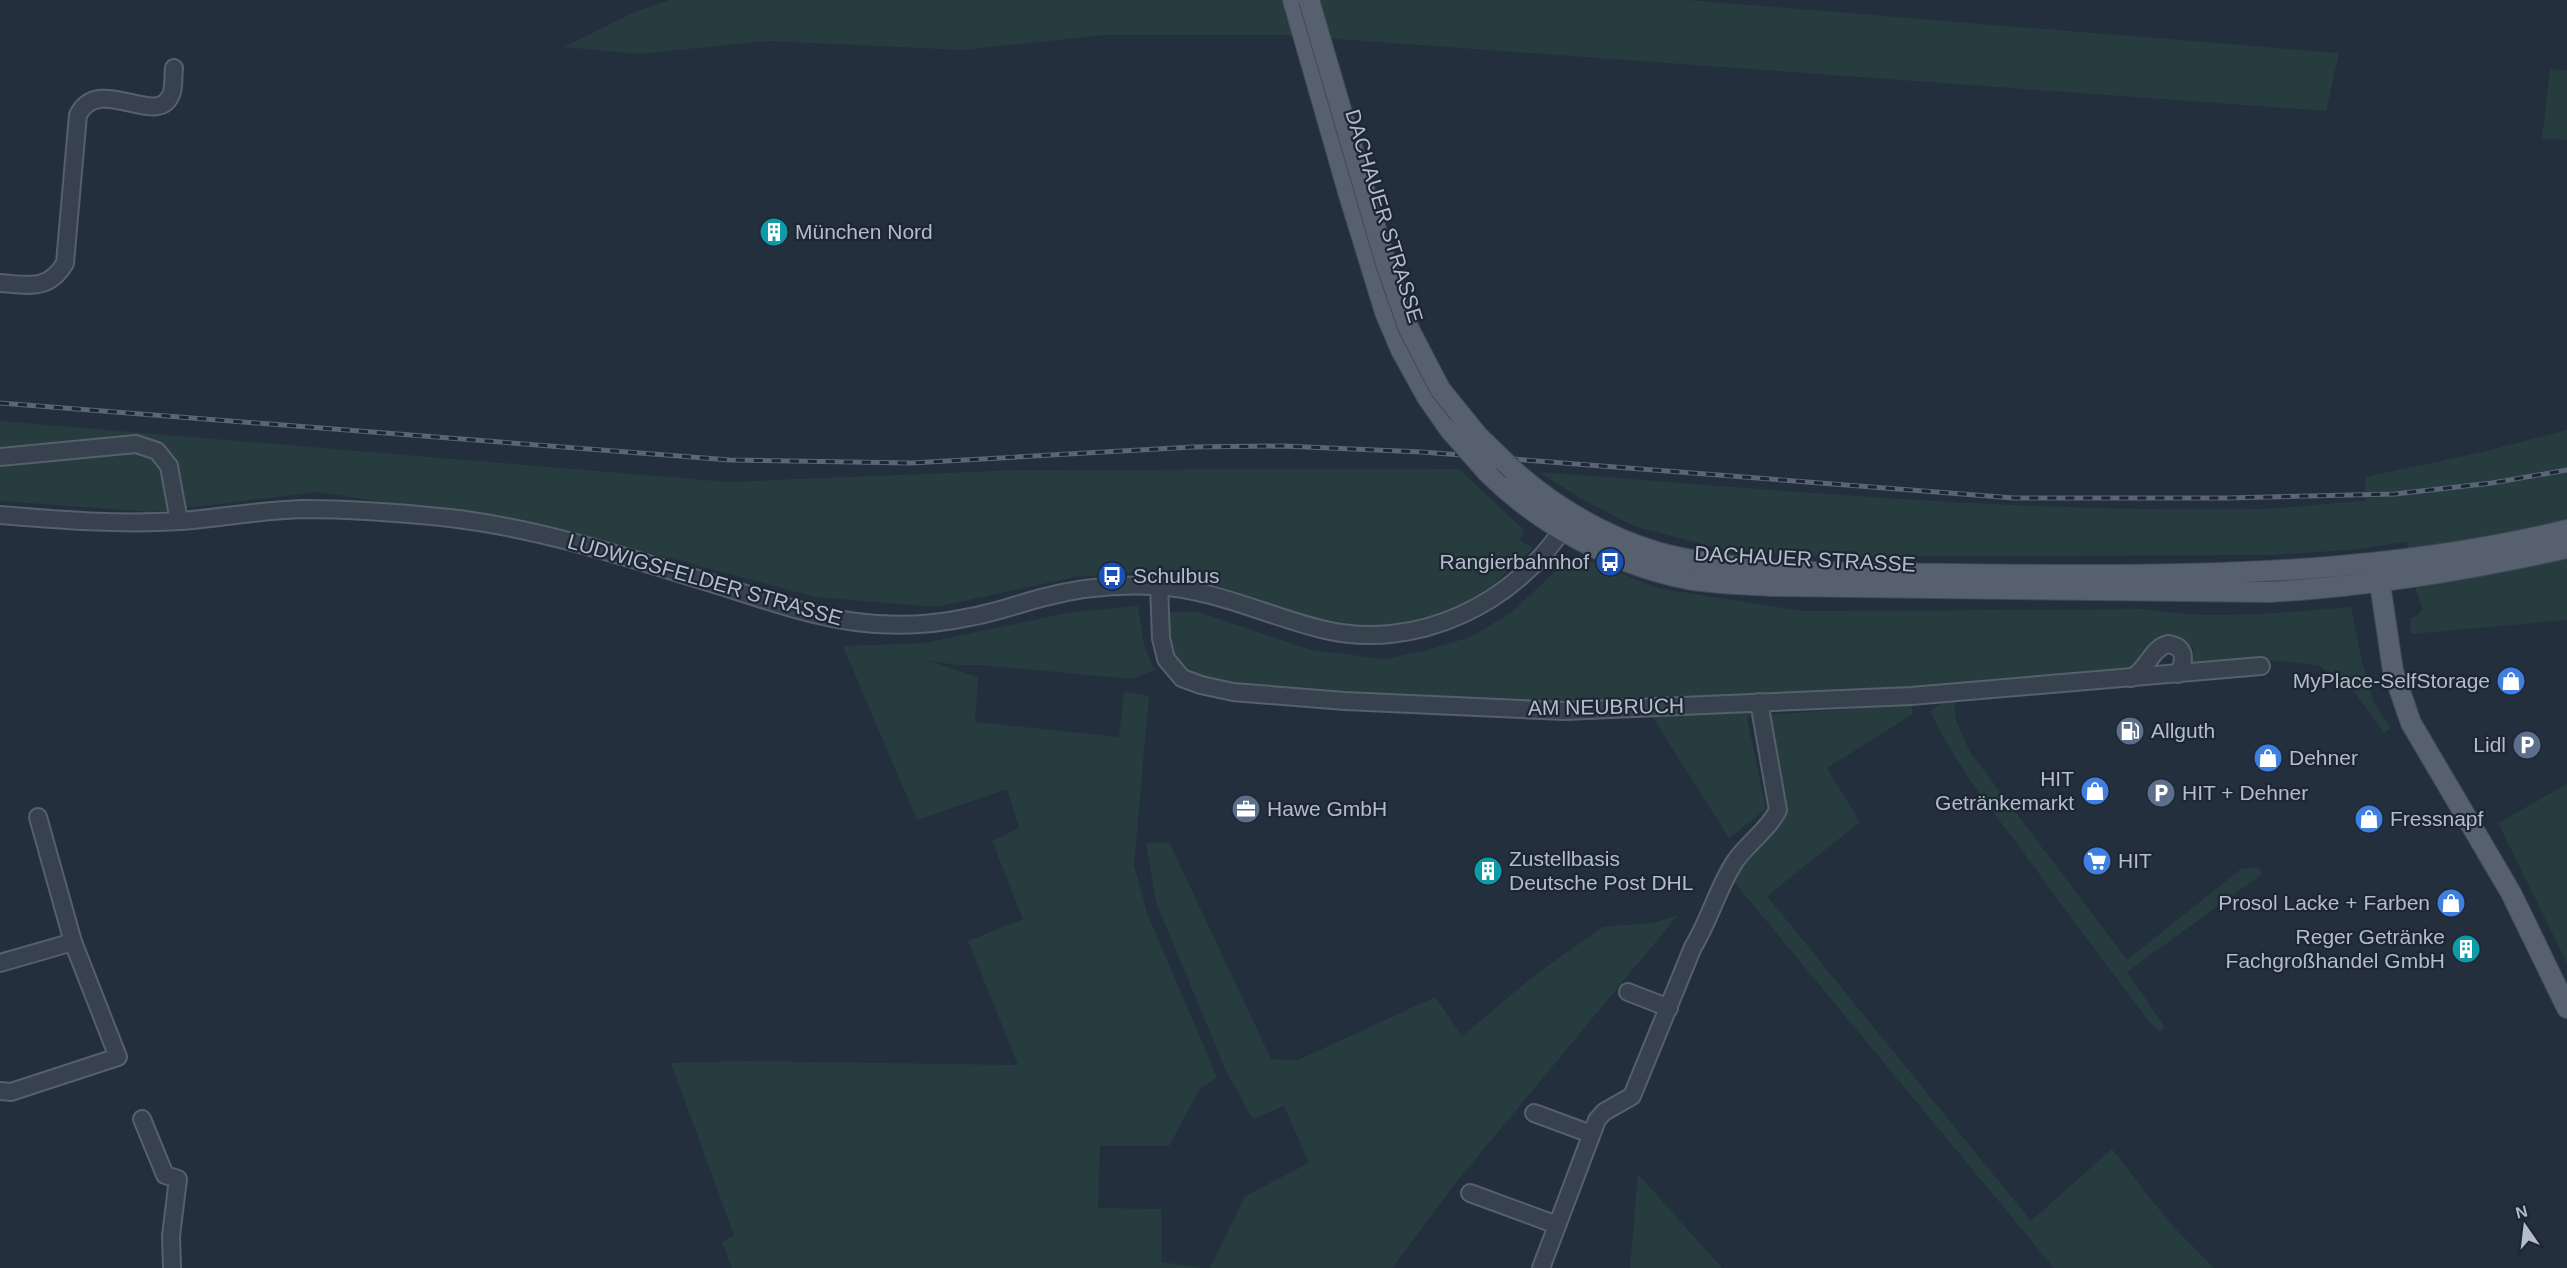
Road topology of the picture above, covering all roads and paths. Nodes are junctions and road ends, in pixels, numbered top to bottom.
1 (1293, 0) edge
2 (1309, 0) edge
3 (174, 68) dead end
4 (0, 283) edge
5 (0, 457) edge
6 (1573, 513) junction
7 (0, 515) edge
8 (179, 521) junction
9 (1563, 530) junction
10 (2567, 530) edge
11 (2567, 548) edge
12 (2378, 571) junction
13 (1160, 586) junction
14 (2261, 666) dead end
15 (2178, 674) junction
16 (2132, 678) junction
17 (1759, 702) junction
18 (38, 817) dead end
19 (73, 942) junction
20 (0, 963) edge
21 (1628, 992) dead end
22 (1669, 1008) junction
23 (2567, 1008) edge
24 (0, 1091) edge
25 (1534, 1113) dead end
26 (142, 1119) dead end
27 (1591, 1134) junction
28 (1470, 1193) dead end
29 (1557, 1225) junction
30 (172, 1268) edge
31 (1541, 1268) edge

1 - 9 main road, DACHAUER STRASSE, bridge
2 - 6 main road, DACHAUER STRASSE, bridge
3 - 4 street
5 - 8 street
6 - 9 street, LUDWIGSFELDER STRASSE
6 - 12 main road, DACHAUER STRASSE
7 - 8 street, LUDWIGSFELDER STRASSE
8 - 13 street, LUDWIGSFELDER STRASSE
9 - 12 main road, DACHAUER STRASSE
9 - 13 street, LUDWIGSFELDER STRASSE
10 - 12 main road
11 - 12 main road
12 - 23 main road
13 - 17 street, AM NEUBRUCH
14 - 15 street, AM NEUBRUCH
15 - 16 street, AM NEUBRUCH
15 - 16 street
16 - 17 street, AM NEUBRUCH
17 - 22 street
18 - 19 street
19 - 20 street
19 - 24 street
21 - 22 street
22 - 27 street
25 - 27 street
26 - 30 street
27 - 29 street
28 - 29 street
29 - 31 street

